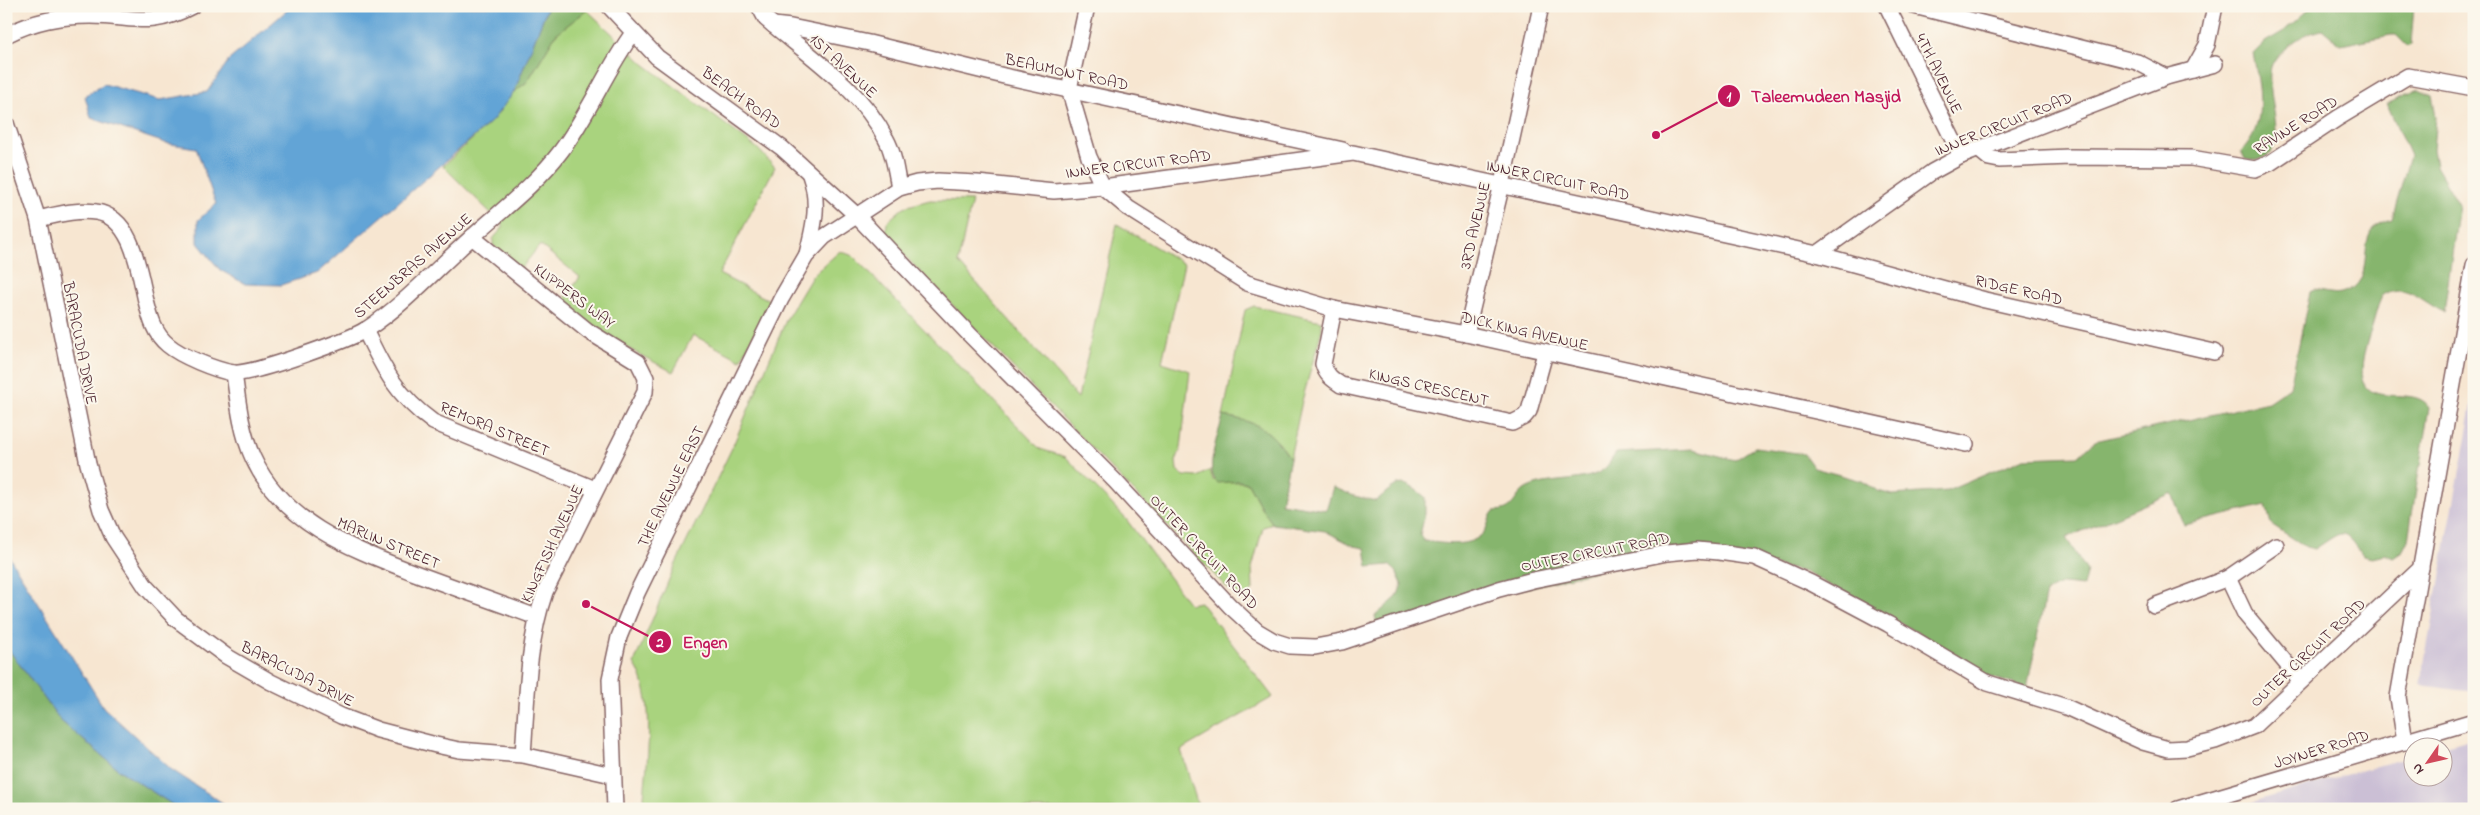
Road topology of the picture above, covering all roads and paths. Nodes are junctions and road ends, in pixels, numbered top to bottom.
1 (192, 6) edge
2 (609, 6) edge
3 (759, 6) edge
4 (1087, 6) edge
5 (1541, 6) edge
6 (1887, 6) edge
7 (1914, 6) edge
8 (2215, 6) edge
9 (774, 25) junction
10 (633, 33) junction
11 (6, 36) edge
12 (2215, 64) dead end
13 (2193, 70) junction
14 (2166, 77) junction
15 (2474, 88) edge
16 (1069, 89) junction
17 (6, 123) edge
18 (1978, 149) junction
19 (1353, 153) junction
20 (1960, 156) junction
21 (810, 174) junction
22 (1502, 184) junction
23 (1103, 186) junction
24 (899, 188) junction
25 (855, 214) junction
26 (38, 219) junction
27 (472, 237) junction
28 (1817, 254) junction
29 (806, 256) junction
30 (2474, 265) edge
31 (1334, 309) junction
32 (365, 330) junction
33 (1466, 334) junction
34 (2214, 352) dead end
35 (1545, 353) junction
36 (234, 374) junction
37 (647, 386) joint
38 (1966, 444) dead end
39 (595, 489) junction
40 (2276, 544) dead end
41 (2421, 568) junction
42 (2228, 578) junction
43 (2154, 606) dead end
44 (536, 617) junction
45 (2301, 682) junction
46 (2474, 722) edge
47 (2403, 738) edge
48 (2418, 738) edge
49 (2402, 743) edge
50 (523, 755) junction
51 (612, 775) junction
52 (615, 809) edge
53 (2178, 809) edge

1 - 11 street
2 - 10 street, BEACH ROAD
3 - 9 street, 1ST AVENUE
4 - 16 street
5 - 22 street, 3RD AVENUE
6 - 20 street, 4TH AVENUE
7 - 14 street
8 - 13 street
9 - 16 street, BEAUMONT ROAD
9 - 24 street, 1ST AVENUE
10 - 21 street, BEACH ROAD
10 - 27 street, STEENBRAS AVENUE
12 - 13 street, INNER CIRCUIT ROAD
13 - 14 street, INNER CIRCUIT ROAD
14 - 18 street, INNER CIRCUIT ROAD
15 - 18 street, RAVINE ROAD
16 - 19 street, BEAUMONT ROAD
16 - 23 street
17 - 26 street, BARACUDA DRIVE
18 - 20 street, INNER CIRCUIT ROAD
19 - 22 street, INNER CIRCUIT ROAD
19 - 23 street, INNER CIRCUIT ROAD
20 - 28 street, INNER CIRCUIT ROAD
21 - 25 street, BEACH ROAD
21 - 29 street
22 - 28 street, INNER CIRCUIT ROAD
22 - 33 street, 3RD AVENUE
23 - 24 street, INNER CIRCUIT ROAD
23 - 31 street, DICK KING AVENUE
24 - 25 street, INNER CIRCUIT ROAD
25 - 29 street, THE AVENUE EAST
25 - 45 street, OUTER CIRCUIT ROAD
26 - 36 street
26 - 50 street, BARACUDA DRIVE
27 - 32 street, STEENBRAS AVENUE
27 - 37 street, KLIPPERS WAY
28 - 34 street, RIDGE ROAD
29 - 51 street, THE AVENUE EAST
30 - 41 street
31 - 33 street, DICK KING AVENUE
31 - 35 street, KINGS CRESCENT
32 - 36 street, STEENBRAS AVENUE
32 - 39 street, REMORA STREET
33 - 35 street, DICK KING AVENUE
35 - 38 street, DICK KING AVENUE
36 - 44 street, MARLIN STREET
37 - 39 street, KINGFISH AVENUE
39 - 44 street, KINGFISH AVENUE
40 - 42 street
41 - 45 street, OUTER CIRCUIT ROAD
41 - 47 street
42 - 43 street
42 - 45 street
44 - 50 street, KINGFISH AVENUE
46 - 48 street, JOYNER ROAD
49 - 53 street, JOYNER ROAD
50 - 51 street, BARACUDA DRIVE
51 - 52 street, THE AVENUE EAST

